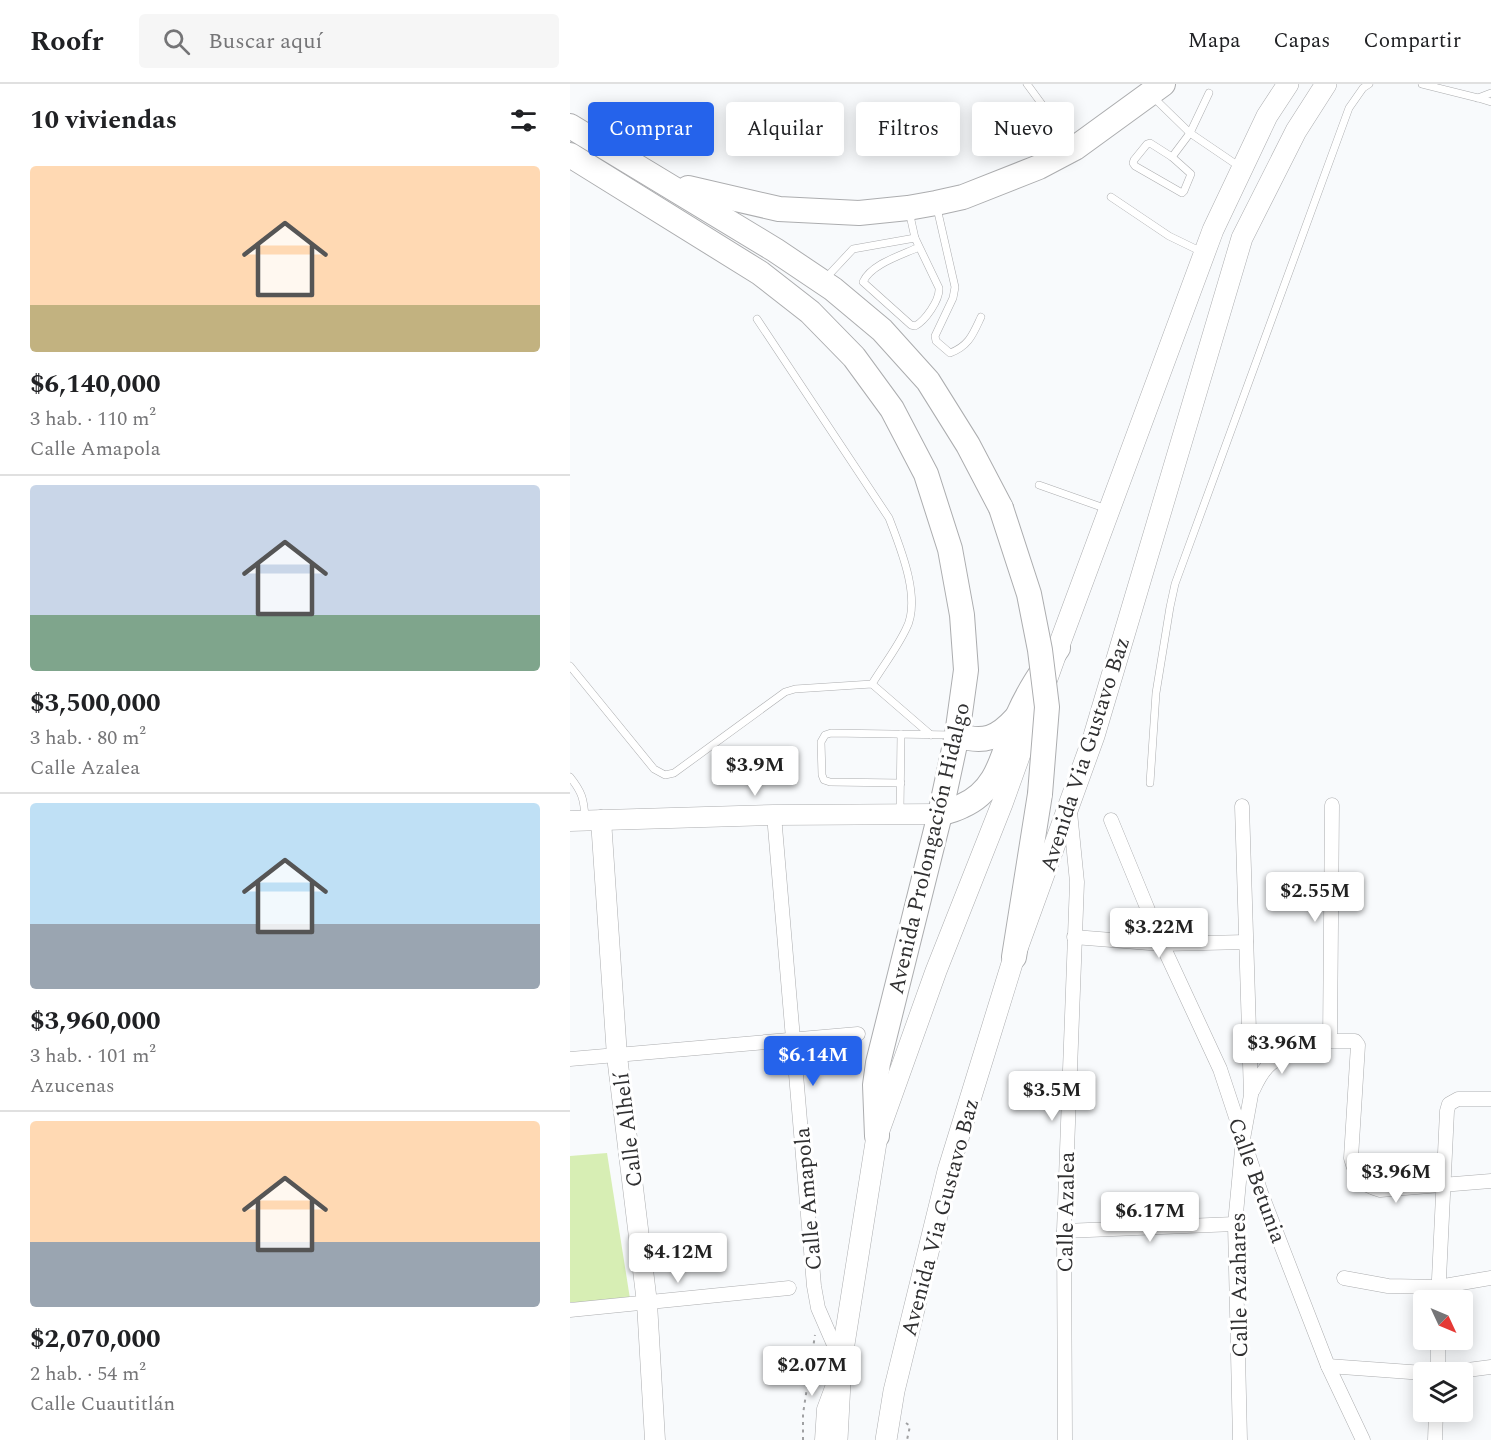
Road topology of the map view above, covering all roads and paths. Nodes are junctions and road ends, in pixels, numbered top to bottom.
1 (1027, 84) edge
2 (1288, 84) edge
3 (1326, 84) edge
4 (1369, 84) edge
5 (1422, 84) edge
6 (1454, 84) edge
7 (1157, 89) edge
8 (1455, 92) junction
9 (1209, 93) dead end
10 (1491, 93) edge
11 (1478, 98) junction
12 (1491, 102) edge
13 (570, 126) edge
14 (1190, 133) junction
15 (1075, 148) junction
16 (570, 155) edge
17 (1172, 157) junction
18 (1242, 168) junction
19 (666, 183) junction
20 (1111, 197) dead end
21 (936, 203) junction
22 (908, 208) junction
23 (915, 238) junction
24 (920, 247) junction
25 (1204, 253) junction
26 (823, 282) junction
27 (981, 317) dead end
28 (757, 319) dead end
29 (1039, 485) dead end
30 (1109, 510) junction
31 (1058, 648) junction
32 (570, 666) edge
33 (872, 684) junction
34 (1018, 716) junction
35 (901, 734) junction
36 (931, 735) junction
37 (957, 735) junction
38 (570, 777) edge
39 (901, 783) junction
40 (1150, 783) dead end
41 (1069, 804) junction
42 (1332, 805) dead end
43 (1242, 806) dead end
44 (940, 813) junction
45 (900, 814) junction
46 (774, 815) junction
47 (1111, 820) dead end
48 (586, 821) edge
49 (1074, 937) junction
50 (1246, 942) junction
51 (1162, 944) junction
52 (1014, 957) junction
53 (858, 1034) dead end
54 (794, 1039) junction
55 (1306, 1048) dead end
56 (617, 1056) junction
57 (570, 1059) edge
58 (1251, 1095) junction
59 (1491, 1099) edge
60 (877, 1136) junction
61 (1243, 1139) junction
62 (1491, 1181) edge
63 (1444, 1184) junction
64 (1234, 1224) junction
65 (1064, 1231) junction
66 (1344, 1278) dead end
67 (1491, 1278) edge
68 (789, 1288) dead end
69 (1413, 1290) edge
70 (1438, 1290) edge
71 (1451, 1290) edge
72 (647, 1303) junction
73 (818, 1308) junction
74 (570, 1310) edge
75 (842, 1363) junction
76 (1328, 1366) junction
77 (1491, 1367) edge
78 (1473, 1369) edge
79 (1413, 1372) edge
80 (1436, 1422) edge
81 (894, 1435) edge
82 (655, 1440) edge
83 (803, 1440) edge
84 (822, 1440) edge
85 (837, 1440) edge
86 (907, 1440) edge
87 (1065, 1440) edge
88 (1240, 1440) edge
89 (1363, 1440) edge
90 (1435, 1440) edge

1 - 15 lane
2 - 18 main road
3 - 41 main road, Avenida Via Gustavo Baz
4 - 40 lane
5 - 8 lane
6 - 8 lane
7 - 14 lane
7 - 15 highway
8 - 11 lane
9 - 14 lane
10 - 11 lane
11 - 12 lane
13 - 19 highway
14 - 17 lane
14 - 18 lane
15 - 21 highway
16 - 37 highway, Avenida Prolongación Hidalgo
17 - 17 lane
18 - 25 main road
19 - 22 highway
19 - 26 highway
20 - 25 lane
21 - 22 highway
21 - 27 lane
22 - 23 lane
23 - 24 lane
23 - 26 lane
24 - 24 lane
25 - 30 main road
26 - 52 highway, bridge
28 - 33 lane
29 - 30 lane
30 - 31 main road
31 - 34 highway
31 - 60 main road
32 - 33 lane
33 - 36 lane
34 - 37 highway
34 - 44 highway
35 - 36 lane
35 - 39 lane
35 - 39 lane
36 - 37 lane
37 - 44 highway, Avenida Prolongación Hidalgo
38 - 48 lane
39 - 45 lane
41 - 49 street, Calle Azalea
41 - 52 main road, Avenida Via Gustavo Baz
42 - 63 street
43 - 50 street, Calle Azahares
44 - 45 street
44 - 60 highway, Avenida Prolongación Hidalgo
45 - 46 street
46 - 48 street
46 - 54 street, Calle Amapola
47 - 51 street, Calle Betunia
48 - 56 street, Calle Alhelí
49 - 51 street
49 - 65 street, Calle Azalea
50 - 51 street
50 - 58 street, Calle Azahares
51 - 61 street, Calle Betunia
52 - 81 main road, Avenida Via Gustavo Baz
53 - 54 street
54 - 56 street
54 - 73 street, Calle Amapola
55 - 58 street, Calle Azahares
56 - 57 street
56 - 72 street, Calle Alhelí
58 - 61 street, Calle Azahares
59 - 63 street
60 - 75 main road
61 - 64 street, Calle Azahares
61 - 76 street, Calle Betunia
62 - 63 street
63 - 70 street
64 - 65 street
64 - 88 street, Calle Azahares
65 - 87 street, Calle Azalea
66 - 69 street
67 - 71 street
68 - 72 street
72 - 74 street
72 - 82 street, Calle Alhelí
73 - 75 street, Calle Amapola
73 - 83 path
75 - 84 street
75 - 85 main road
76 - 79 street
76 - 89 street, Calle Betunia
77 - 78 street
80 - 90 street
81 - 86 path

